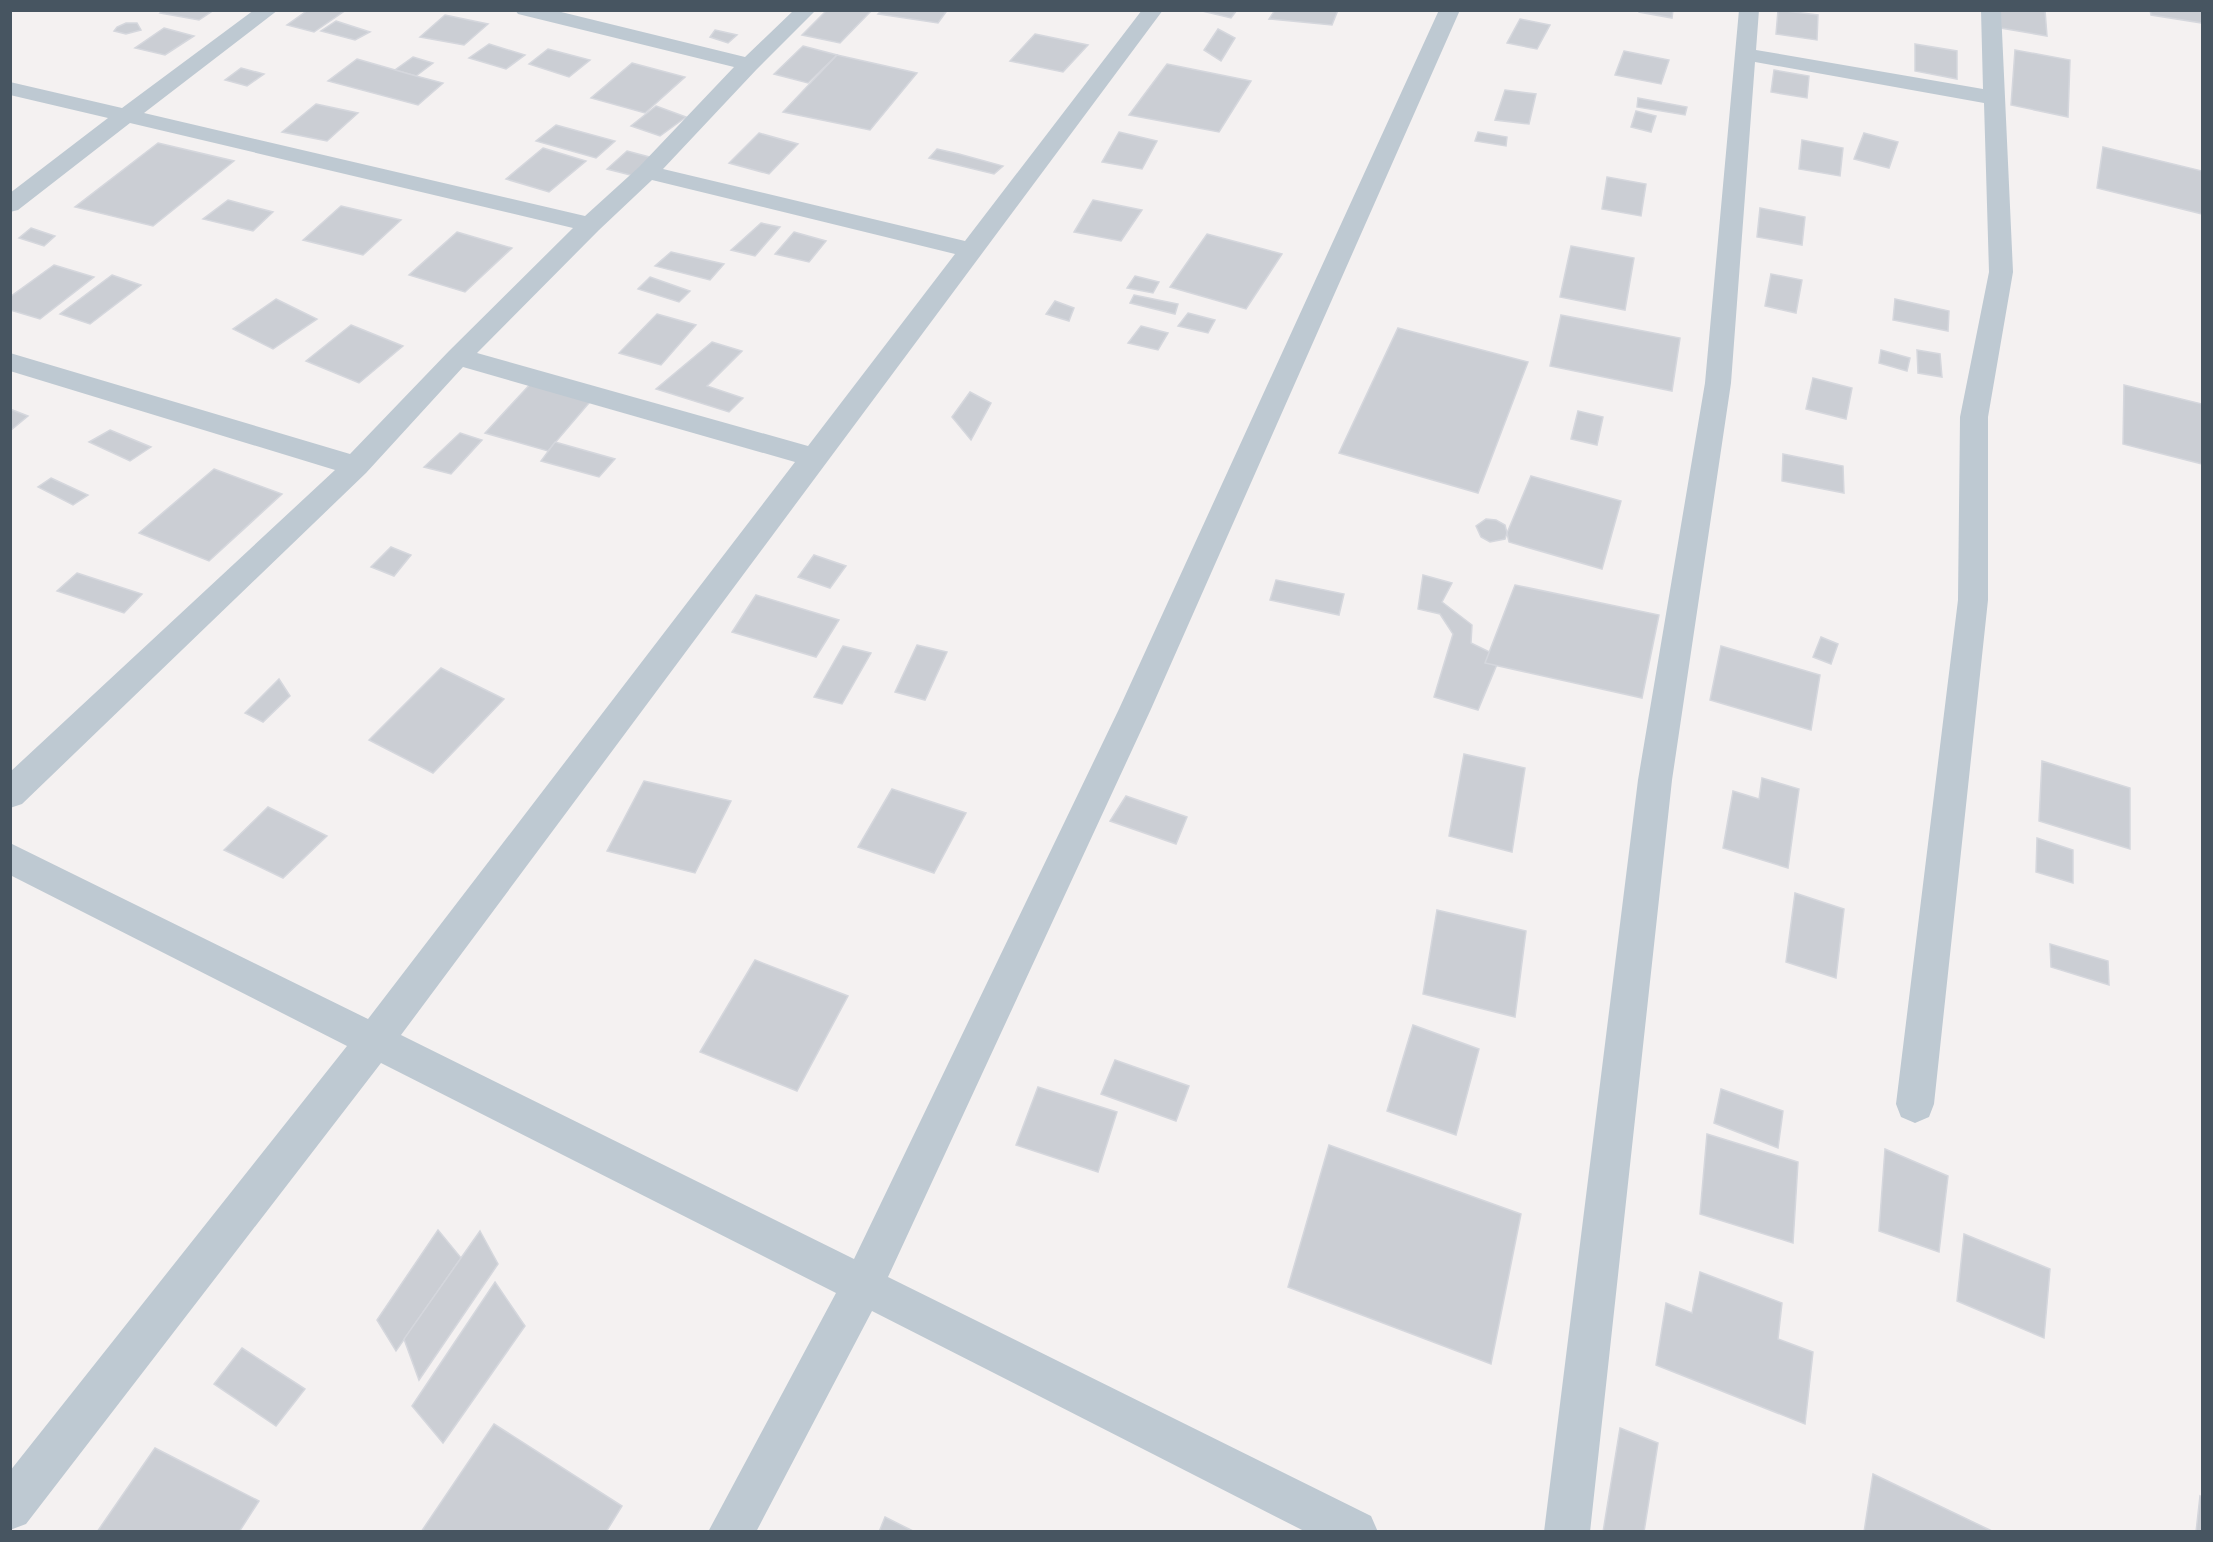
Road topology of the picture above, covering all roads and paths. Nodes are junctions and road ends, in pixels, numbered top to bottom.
1 (268, 10) edge
2 (525, 10) edge
3 (806, 10) edge
4 (1153, 10) edge
5 (1450, 10) edge
6 (1749, 10) edge
7 (1990, 10) edge
8 (1745, 54) junction
9 (749, 64) junction
10 (10, 88) edge
11 (1994, 98) junction
12 (125, 116) junction
13 (647, 172) junction
14 (10, 205) edge
15 (590, 225) junction
16 (972, 250) junction
17 (458, 357) junction
18 (10, 362) edge
19 (815, 458) junction
20 (356, 466) junction
21 (10, 794) edge
22 (10, 858) edge
23 (375, 1040) junction
24 (1915, 1104) dead end
25 (863, 1285) junction
26 (10, 1508) edge
27 (731, 1532) edge
28 (1355, 1532) edge
29 (1567, 1532) edge

1 - 12 street
2 - 9 street
3 - 9 street
4 - 16 street
5 - 25 street
6 - 8 street
7 - 11 street
8 - 11 street
8 - 29 street
9 - 13 street
10 - 12 street
11 - 24 street
12 - 14 street
12 - 15 street
13 - 15 street
13 - 16 street
15 - 17 street
16 - 19 street
17 - 19 street
17 - 20 street
18 - 20 street
19 - 23 street
20 - 21 street
22 - 23 street
23 - 25 street
23 - 26 street
25 - 27 street
25 - 28 street

